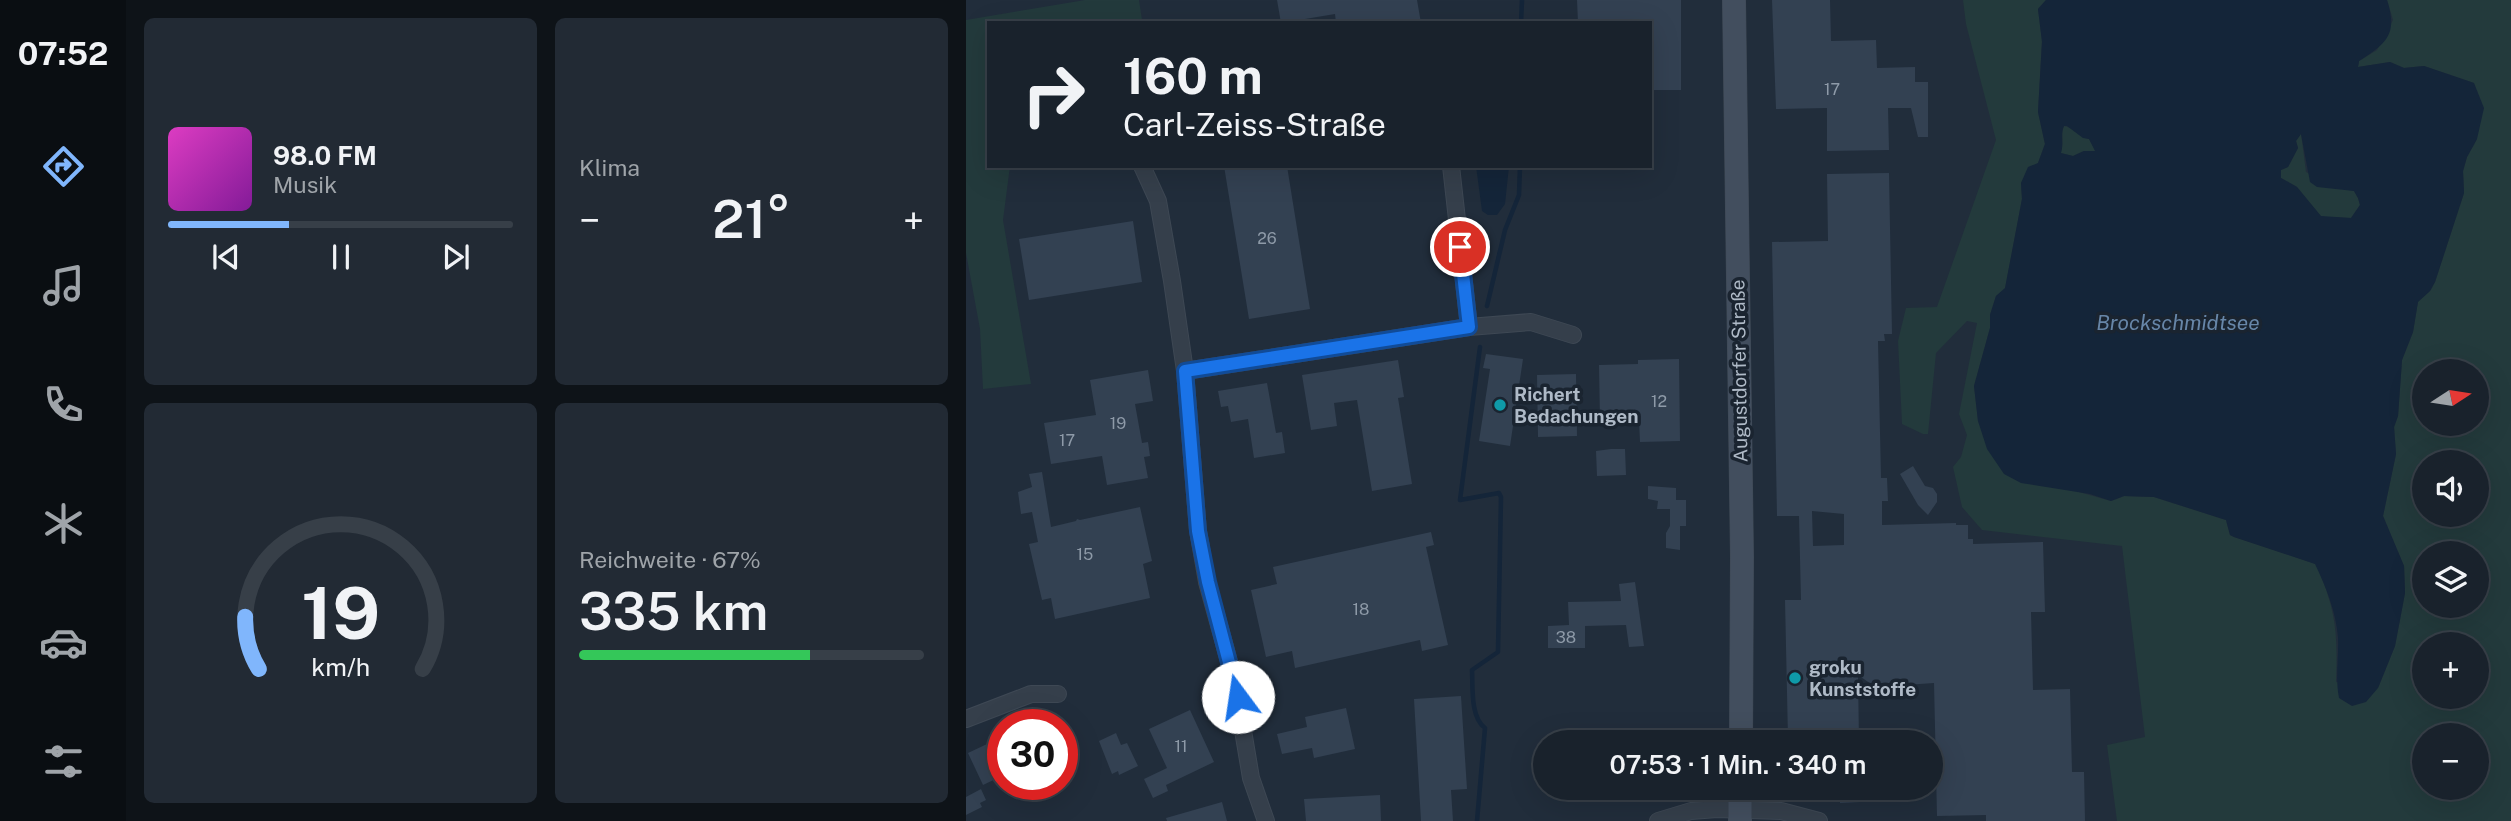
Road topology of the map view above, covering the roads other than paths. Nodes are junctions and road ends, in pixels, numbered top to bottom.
1 (1734, 0) edge
2 (1143, 168) edge
3 (1451, 168) edge
4 (1469, 327) junction
5 (1573, 335) dead end
6 (1185, 371) junction
7 (1058, 694) dead end
8 (966, 719) edge
9 (1741, 730) edge
10 (1740, 806) edge
11 (1266, 821) edge
12 (1658, 821) edge
13 (1819, 821) edge

1 - 9 main road, Augustdorfer Straße
2 - 6 street
3 - 4 street
4 - 5 street
4 - 6 street
6 - 11 street
7 - 8 street
10 - 12 street
10 - 13 street

